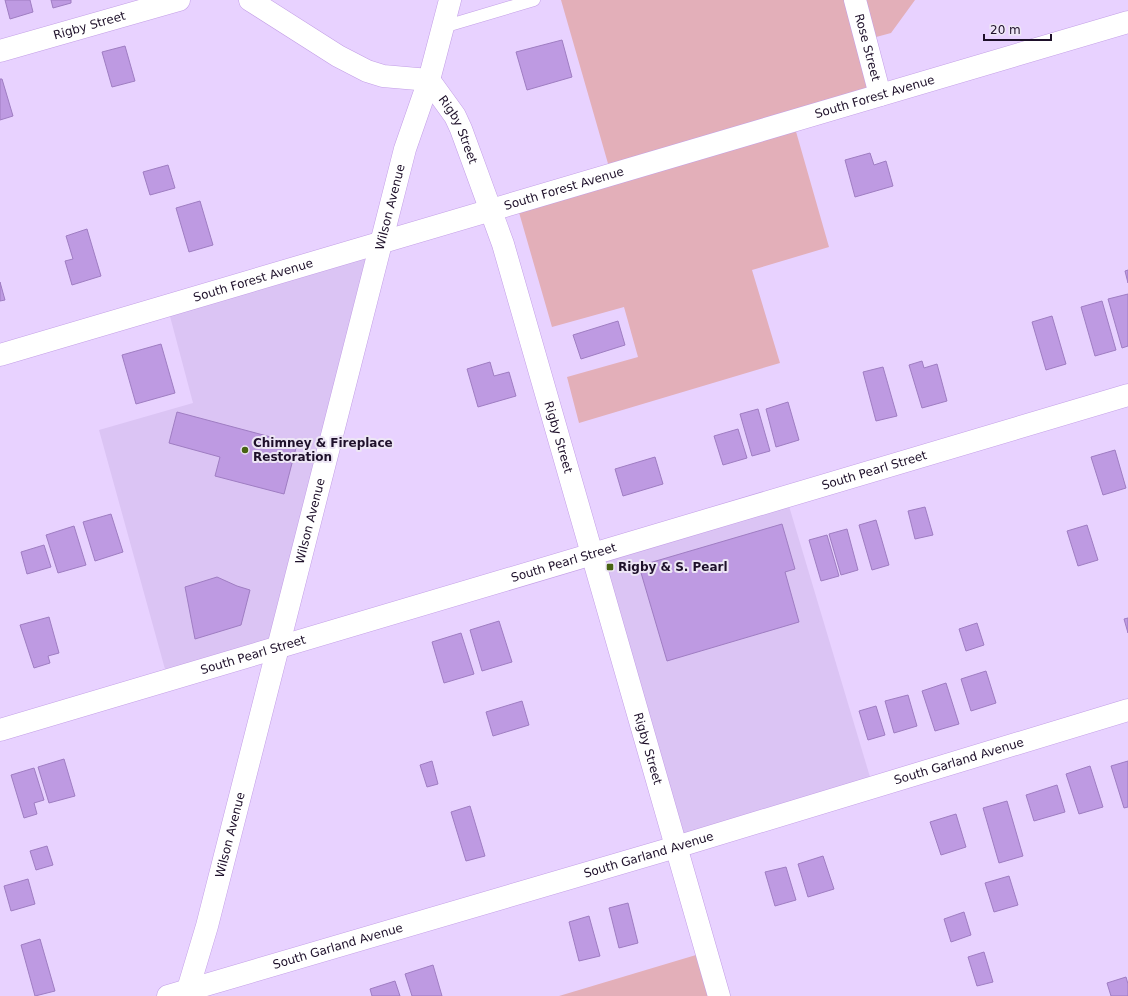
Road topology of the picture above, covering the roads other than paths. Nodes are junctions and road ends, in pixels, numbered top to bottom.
1 (180, 0) edge
2 (250, 0) edge
3 (450, 0) edge
4 (534, 0) edge
5 (855, 0) edge
6 (1128, 22) edge
7 (443, 27) junction
8 (0, 52) edge
9 (428, 80) junction
10 (880, 95) junction
11 (490, 210) junction
12 (382, 241) junction
13 (0, 355) edge
14 (1128, 395) edge
15 (592, 553) junction
16 (278, 647) junction
17 (1128, 710) edge
18 (0, 730) edge
19 (676, 847) junction
20 (187, 993) edge
21 (168, 996) edge
22 (719, 996) edge

1 - 8 street, Rigby Street
2 - 9 street
3 - 7 street, Wilson Avenue
4 - 7 lane
5 - 10 street, Rose Street
6 - 10 street, South Forest Avenue
7 - 9 street, Wilson Avenue
9 - 11 street, Rigby Street
9 - 12 street, Wilson Avenue
10 - 11 street, South Forest Avenue
11 - 12 street, South Forest Avenue
11 - 15 street, Rigby Street
12 - 13 street, South Forest Avenue
12 - 16 street, Wilson Avenue
14 - 15 street, South Pearl Street
15 - 16 street, South Pearl Street
15 - 19 street, Rigby Street
16 - 18 street, South Pearl Street
16 - 20 street, Wilson Avenue
17 - 19 street, South Garland Avenue
19 - 20 street, South Garland Avenue
19 - 22 street, Rigby Street
20 - 21 street, South Garland Avenue

